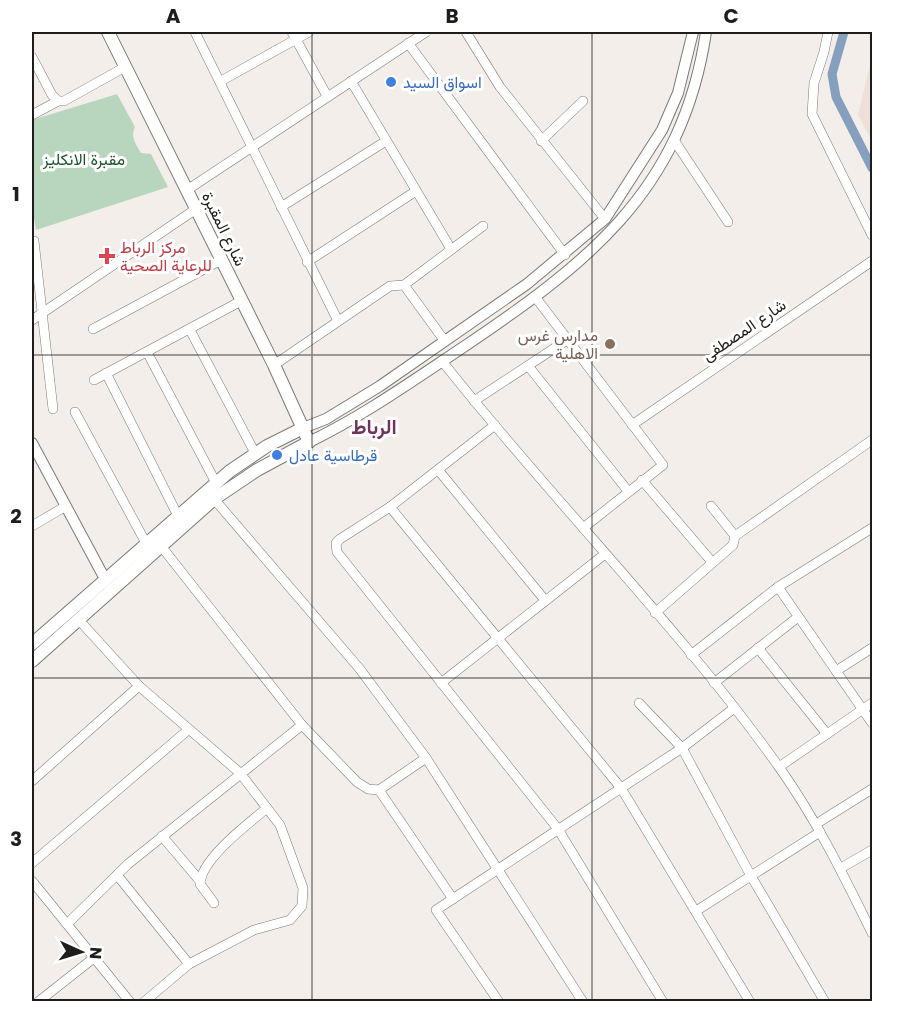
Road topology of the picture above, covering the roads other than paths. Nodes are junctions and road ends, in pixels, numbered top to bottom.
1 (108, 32) edge
2 (195, 32) edge
3 (309, 32) edge
4 (426, 32) edge
5 (466, 32) edge
6 (693, 32) edge
7 (706, 32) edge
8 (828, 32) edge
9 (294, 36) edge
10 (408, 43) junction
11 (32, 57) edge
12 (125, 67) junction
13 (221, 81) junction
14 (351, 81) junction
15 (327, 96) junction
16 (58, 101) junction
17 (583, 101) dead end
18 (32, 115) edge
19 (674, 140) junction
20 (386, 141) junction
21 (541, 141) junction
22 (251, 145) junction
23 (631, 181) junction
24 (187, 190) junction
25 (416, 191) junction
26 (644, 191) junction
27 (281, 207) junction
28 (196, 209) junction
29 (605, 219) junction
30 (728, 222) dead end
31 (483, 226) dead end
32 (873, 236) edge
33 (34, 242) dead end
34 (451, 249) junction
35 (565, 255) junction
36 (221, 260) junction
37 (873, 261) edge
38 (307, 262) junction
39 (404, 285) junction
40 (537, 298) junction
41 (241, 301) junction
42 (41, 313) junction
43 (32, 320) edge
44 (338, 321) junction
45 (93, 329) dead end
46 (190, 330) junction
47 (444, 340) junction
48 (567, 340) junction
49 (433, 348) junction
50 (147, 352) junction
51 (442, 361) junction
52 (274, 365) junction
53 (529, 367) junction
54 (106, 373) junction
55 (94, 380) dead end
56 (474, 401) junction
57 (54, 409) dead end
58 (75, 412) dead end
59 (632, 425) junction
60 (495, 426) junction
61 (303, 428) junction
62 (873, 440) edge
63 (309, 442) junction
64 (33, 449) edge
65 (255, 453) junction
66 (439, 471) junction
67 (642, 480) junction
68 (216, 483) junction
69 (628, 491) junction
70 (214, 499) junction
71 (66, 506) junction
72 (711, 506) dead end
73 (390, 507) junction
74 (179, 518) junction
75 (32, 526) edge
76 (583, 528) junction
77 (873, 528) edge
78 (735, 536) junction
79 (147, 545) junction
80 (161, 546) junction
81 (605, 554) junction
82 (712, 562) junction
83 (105, 579) junction
84 (778, 588) junction
85 (544, 599) junction
86 (655, 613) junction
87 (798, 617) junction
88 (78, 619) junction
89 (498, 636) junction
90 (32, 644) edge
91 (758, 648) junction
92 (873, 648) edge
93 (691, 655) junction
94 (32, 661) edge
95 (836, 671) junction
96 (441, 682) junction
97 (714, 683) junction
98 (139, 686) junction
99 (639, 703) dead end
100 (868, 706) edge
101 (734, 709) junction
102 (873, 723) edge
103 (302, 725) junction
104 (188, 730) junction
105 (827, 734) junction
106 (682, 748) junction
107 (426, 758) junction
108 (779, 767) junction
109 (240, 773) junction
110 (32, 781) edge
111 (621, 788) junction
112 (873, 789) edge
113 (379, 790) junction
114 (267, 807) junction
115 (818, 828) junction
116 (558, 829) junction
117 (162, 836) junction
118 (873, 850) edge
119 (32, 863) edge
120 (840, 868) junction
121 (499, 869) junction
122 (117, 875) junction
123 (751, 876) junction
124 (32, 881) edge
125 (200, 881) junction
126 (453, 899) junction
127 (214, 903) dead end
128 (696, 911) junction
129 (67, 924) junction
130 (873, 933) edge
131 (95, 957) junction
132 (189, 964) junction
133 (32, 996) edge
134 (37, 1002) edge
135 (130, 1002) edge
136 (144, 1002) edge
137 (498, 1002) edge
138 (583, 1002) edge
139 (663, 1002) edge
140 (750, 1002) edge
141 (825, 1002) edge

1 - 12 main road, شارع المقبرة
2 - 13 street
3 - 9 street
4 - 10 street
5 - 21 street
6 - 23 street
7 - 19 street
8 - 32 street
9 - 13 street
9 - 15 street
10 - 14 street
10 - 35 street
11 - 16 street
12 - 16 street
12 - 24 main road, شارع المقبرة
13 - 22 street
14 - 15 street
14 - 20 street
15 - 22 street
16 - 18 street
17 - 21 street
19 - 26 street
19 - 30 street
20 - 25 street
20 - 27 street
21 - 29 street
22 - 24 street
22 - 27 street
23 - 26 street
23 - 29 street
24 - 28 main road, شارع المقبرة
25 - 34 street
25 - 38 street
26 - 40 street
27 - 38 street
28 - 36 main road, شارع المقبرة
28 - 42 street
29 - 35 street
31 - 34 street
33 - 42 street
34 - 39 street
35 - 47 street
36 - 41 main road, شارع المقبرة
36 - 45 street
37 - 59 street, شارع المصطفى
38 - 44 street
39 - 44 street
39 - 47 street
40 - 48 street
40 - 51 street
41 - 46 street
41 - 52 main road, شارع المقبرة
42 - 43 street
42 - 57 street
44 - 52 street
46 - 50 street
46 - 65 street
47 - 49 street
48 - 53 street
48 - 59 street
49 - 51 street
49 - 61 street
50 - 54 street
50 - 68 street
51 - 56 street
51 - 63 street
52 - 61 main road, شارع المقبرة
53 - 56 street
53 - 69 street
54 - 55 street
54 - 74 street
56 - 60 street
58 - 79 street
59 - 67 street
60 - 66 street
60 - 76 street
61 - 63 main road, شارع المقبرة
61 - 65 main road
62 - 78 street
63 - 70 main road
64 - 71 street
65 - 68 main road
66 - 73 street
66 - 85 street
67 - 69 street
67 - 82 street
68 - 74 main road
69 - 76 street
70 - 80 main road
70 - 107 street
71 - 75 street
71 - 83 street
72 - 78 street
73 - 89 street
73 - 96 street
74 - 79 main road
76 - 81 street
77 - 84 street
78 - 82 street
79 - 83 main road
80 - 88 main road
80 - 103 street
81 - 85 street
81 - 86 street
82 - 86 street
83 - 90 main road
84 - 87 street
84 - 93 street
85 - 89 street
86 - 93 street
87 - 91 street
87 - 95 street
88 - 94 main road
88 - 98 street
89 - 96 street
89 - 111 street
91 - 97 street
91 - 105 street
92 - 95 street
93 - 97 street
95 - 100 street
96 - 116 street
97 - 101 street
98 - 104 street
98 - 110 street
99 - 106 street
100 - 102 street
100 - 105 street
101 - 106 street
101 - 108 street
103 - 109 street
103 - 113 street
104 - 109 street
104 - 119 street
105 - 108 street
106 - 111 street
106 - 123 street
107 - 113 street
107 - 121 street
108 - 115 street
109 - 114 street
109 - 117 street
111 - 116 street
111 - 128 street
112 - 115 street
113 - 126 street
114 - 125 street
114 - 132 street
115 - 120 street
115 - 123 street
116 - 121 street
116 - 139 street
117 - 122 street
117 - 125 street
118 - 120 street
120 - 130 street
121 - 126 street
121 - 138 street
122 - 129 street
122 - 132 street
123 - 128 street
123 - 141 street
124 - 129 street
125 - 127 street
126 - 137 street
128 - 140 street
129 - 131 street
131 - 134 street
131 - 135 street
132 - 136 street
133 - 134 street

